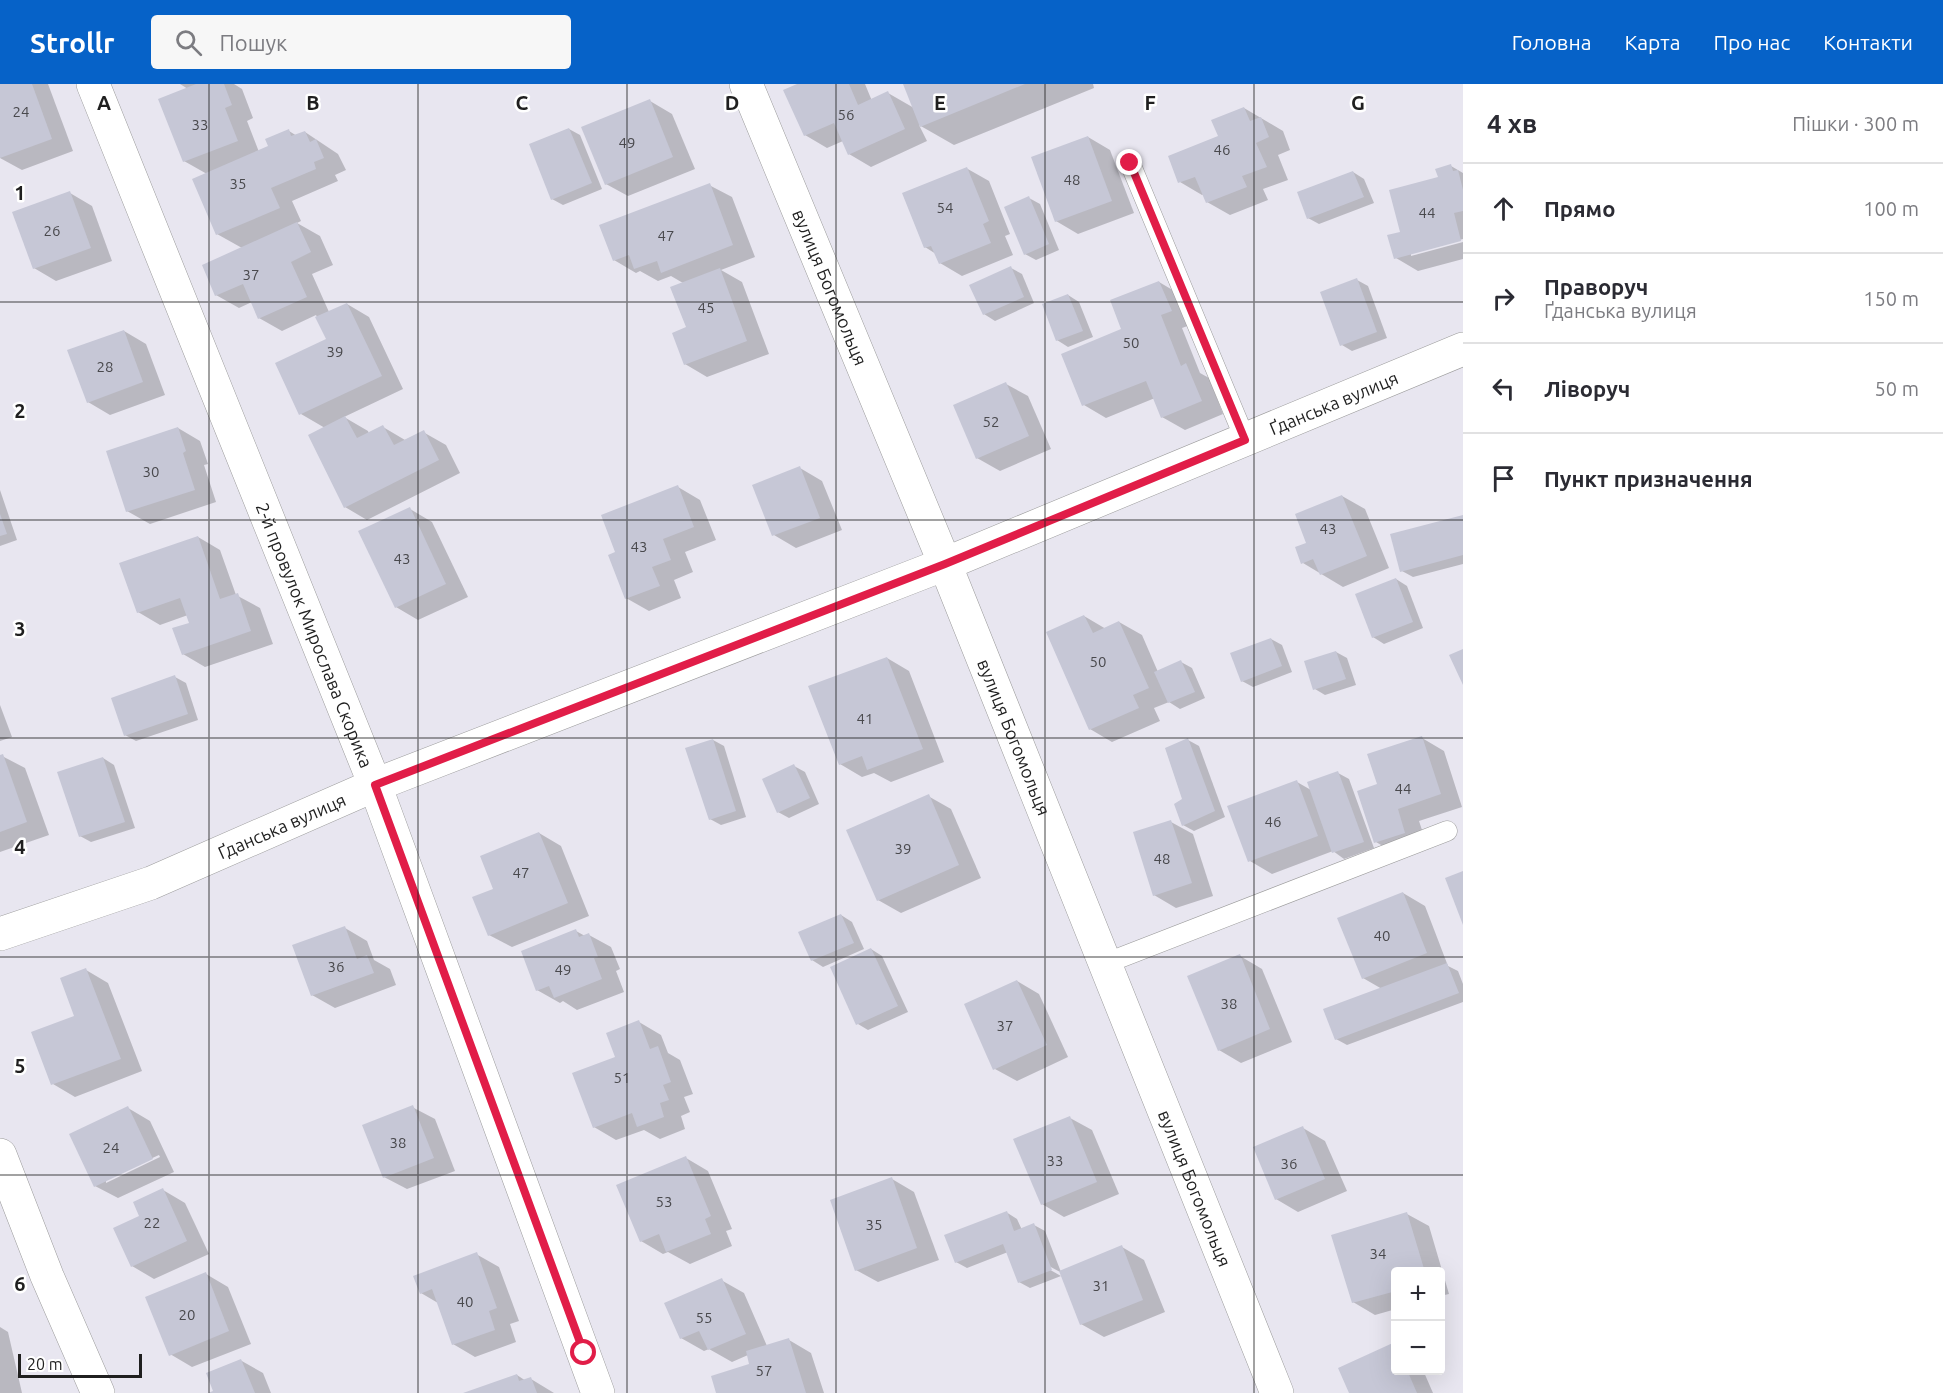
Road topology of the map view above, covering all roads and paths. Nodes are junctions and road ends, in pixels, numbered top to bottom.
1 (93, 84) edge
2 (746, 84) edge
3 (1130, 163) dead end
4 (1463, 349) edge
5 (1245, 440) junction
6 (945, 564) junction
7 (375, 785) junction
8 (1447, 831) dead end
9 (0, 934) edge
10 (1104, 964) junction
11 (0, 1155) edge
12 (98, 1393) edge
13 (598, 1393) edge
14 (1277, 1393) edge

1 - 7 street, 2-й провулок Мирослава Скорика
2 - 6 street, вулиця Богомольця
3 - 5 lane
4 - 5 street, Ґданська вулиця
5 - 6 street, Ґданська вулиця
6 - 7 street, Ґданська вулиця
6 - 10 street, вулиця Богомольця
7 - 9 street, Ґданська вулиця
7 - 13 street, 2-й провулок Мирослава Скорика
8 - 10 lane
10 - 14 street, вулиця Богомольця
11 - 12 street

